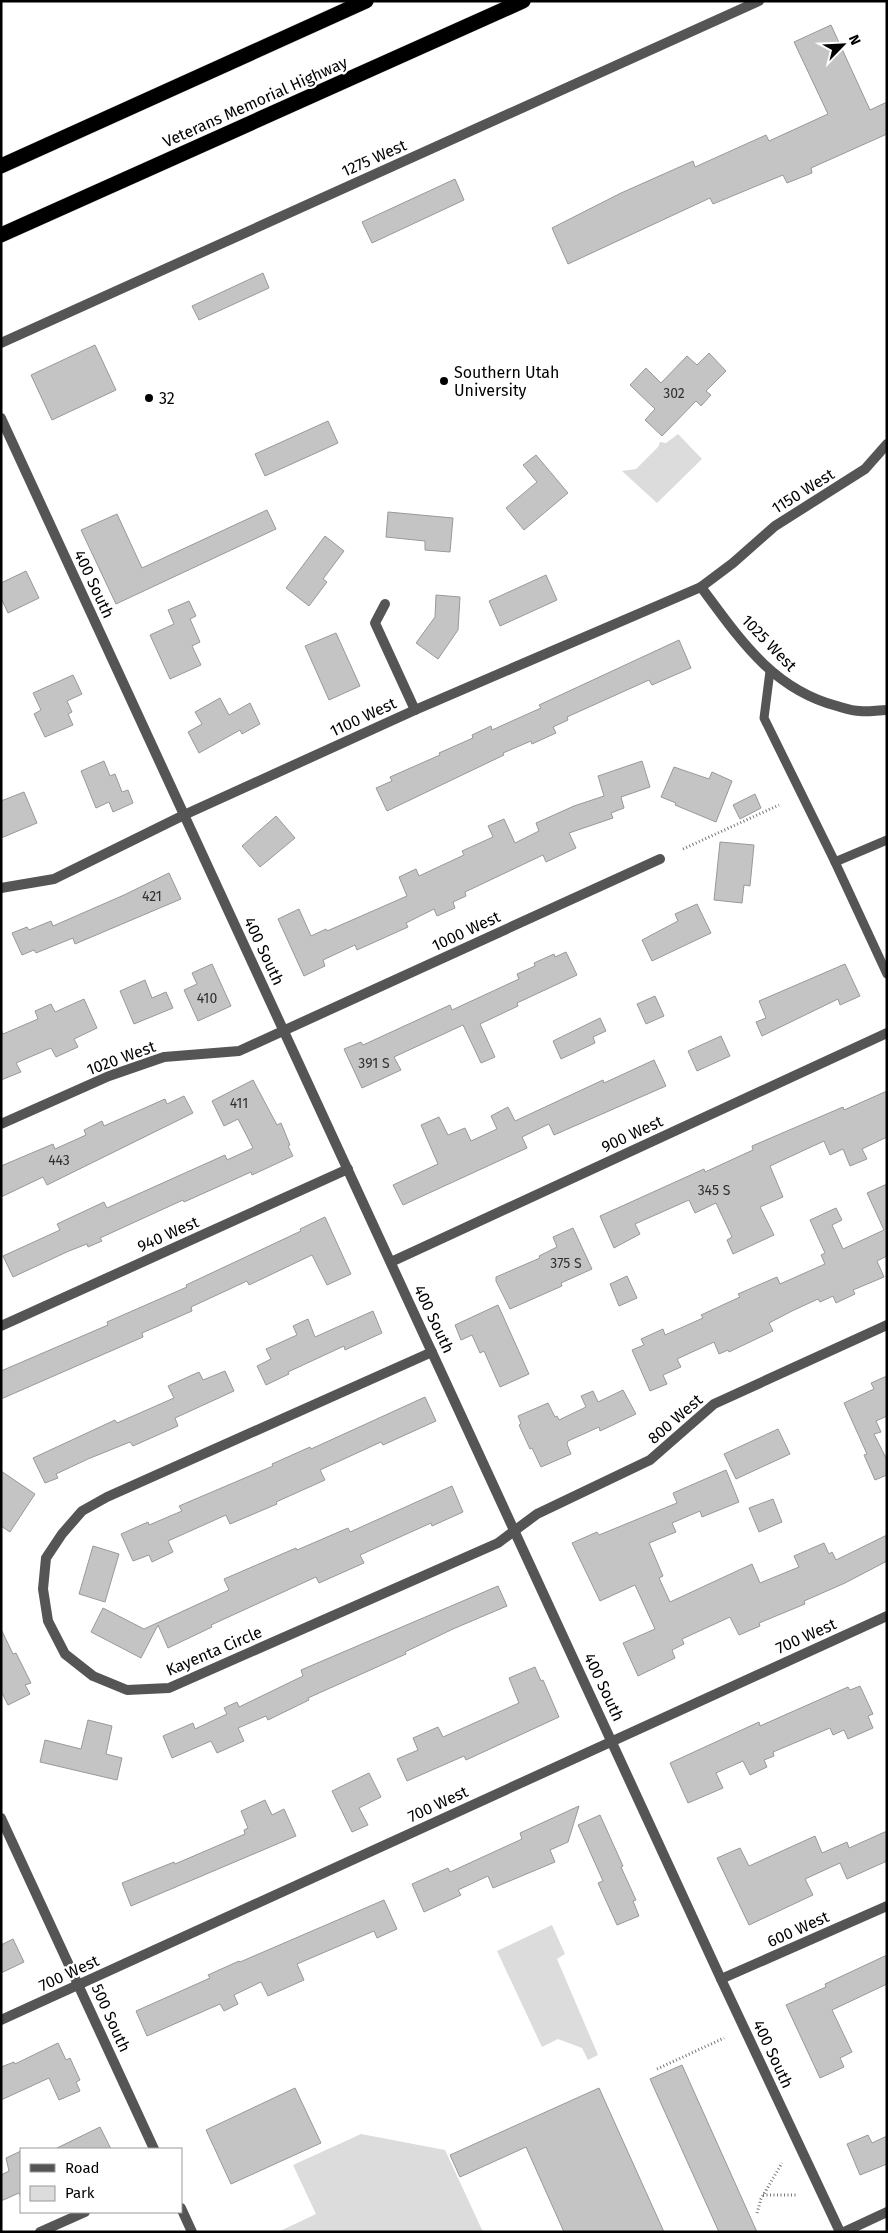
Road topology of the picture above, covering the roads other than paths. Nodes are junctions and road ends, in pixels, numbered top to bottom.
1 (366, 1) edge
2 (523, 1) edge
3 (759, 1) edge
4 (1, 166) edge
5 (1, 236) edge
6 (1, 343) edge
7 (1, 418) edge
8 (887, 444) edge
9 (733, 563) joint
10 (701, 587) junction
11 (385, 604) dead end
12 (770, 671) junction
13 (414, 710) junction
14 (887, 710) edge
15 (184, 816) junction
16 (887, 840) edge
17 (660, 859) dead end
18 (836, 862) junction
19 (1, 888) edge
20 (885, 968) edge
21 (285, 1031) junction
22 (887, 1033) edge
23 (1, 1124) edge
24 (348, 1169) junction
25 (391, 1262) junction
26 (887, 1325) edge
27 (1, 1326) edge
28 (432, 1352) junction
29 (515, 1530) junction
30 (887, 1616) edge
31 (613, 1741) junction
32 (1, 1818) edge
33 (887, 1906) edge
34 (721, 1979) junction
35 (79, 1984) junction
36 (1, 2020) edge
37 (154, 2148) edge
38 (182, 2210) edge
39 (887, 2212) edge
40 (83, 2213) edge
41 (40, 2232) edge
42 (192, 2232) edge
43 (840, 2232) edge
44 (844, 2232) edge

1 - 4 highway
2 - 5 highway, Veterans Memorial Highway
3 - 6 street, 1275 West
7 - 15 street, 400 South
8 - 9 street, 1150 West
9 - 10 street, 1100 West
10 - 12 street, 1025 West
10 - 13 street, 1100 West
11 - 13 street
12 - 14 street, 1025 West
12 - 18 lane
13 - 15 street, 1100 West
15 - 19 street, 1100 West
15 - 21 street, 400 South
16 - 18 lane
17 - 21 street, 1000 West
18 - 20 lane
21 - 23 street, 1020 West
21 - 24 street, 400 South
22 - 25 street, 900 West
24 - 25 street, 400 South
24 - 27 street, 940 West
25 - 28 street, 400 South
26 - 29 street, 800 West
28 - 29 street, 400 South
28 - 29 street, Kayenta Circle
29 - 31 street, 400 South
30 - 31 street, 700 West
31 - 34 street, 400 South
31 - 35 street, 700 West
32 - 35 street, 500 South
33 - 34 street, 600 West
34 - 43 street, 400 South
35 - 36 street, 700 West
35 - 37 street, 500 South
38 - 42 street
39 - 44 street
40 - 41 street

